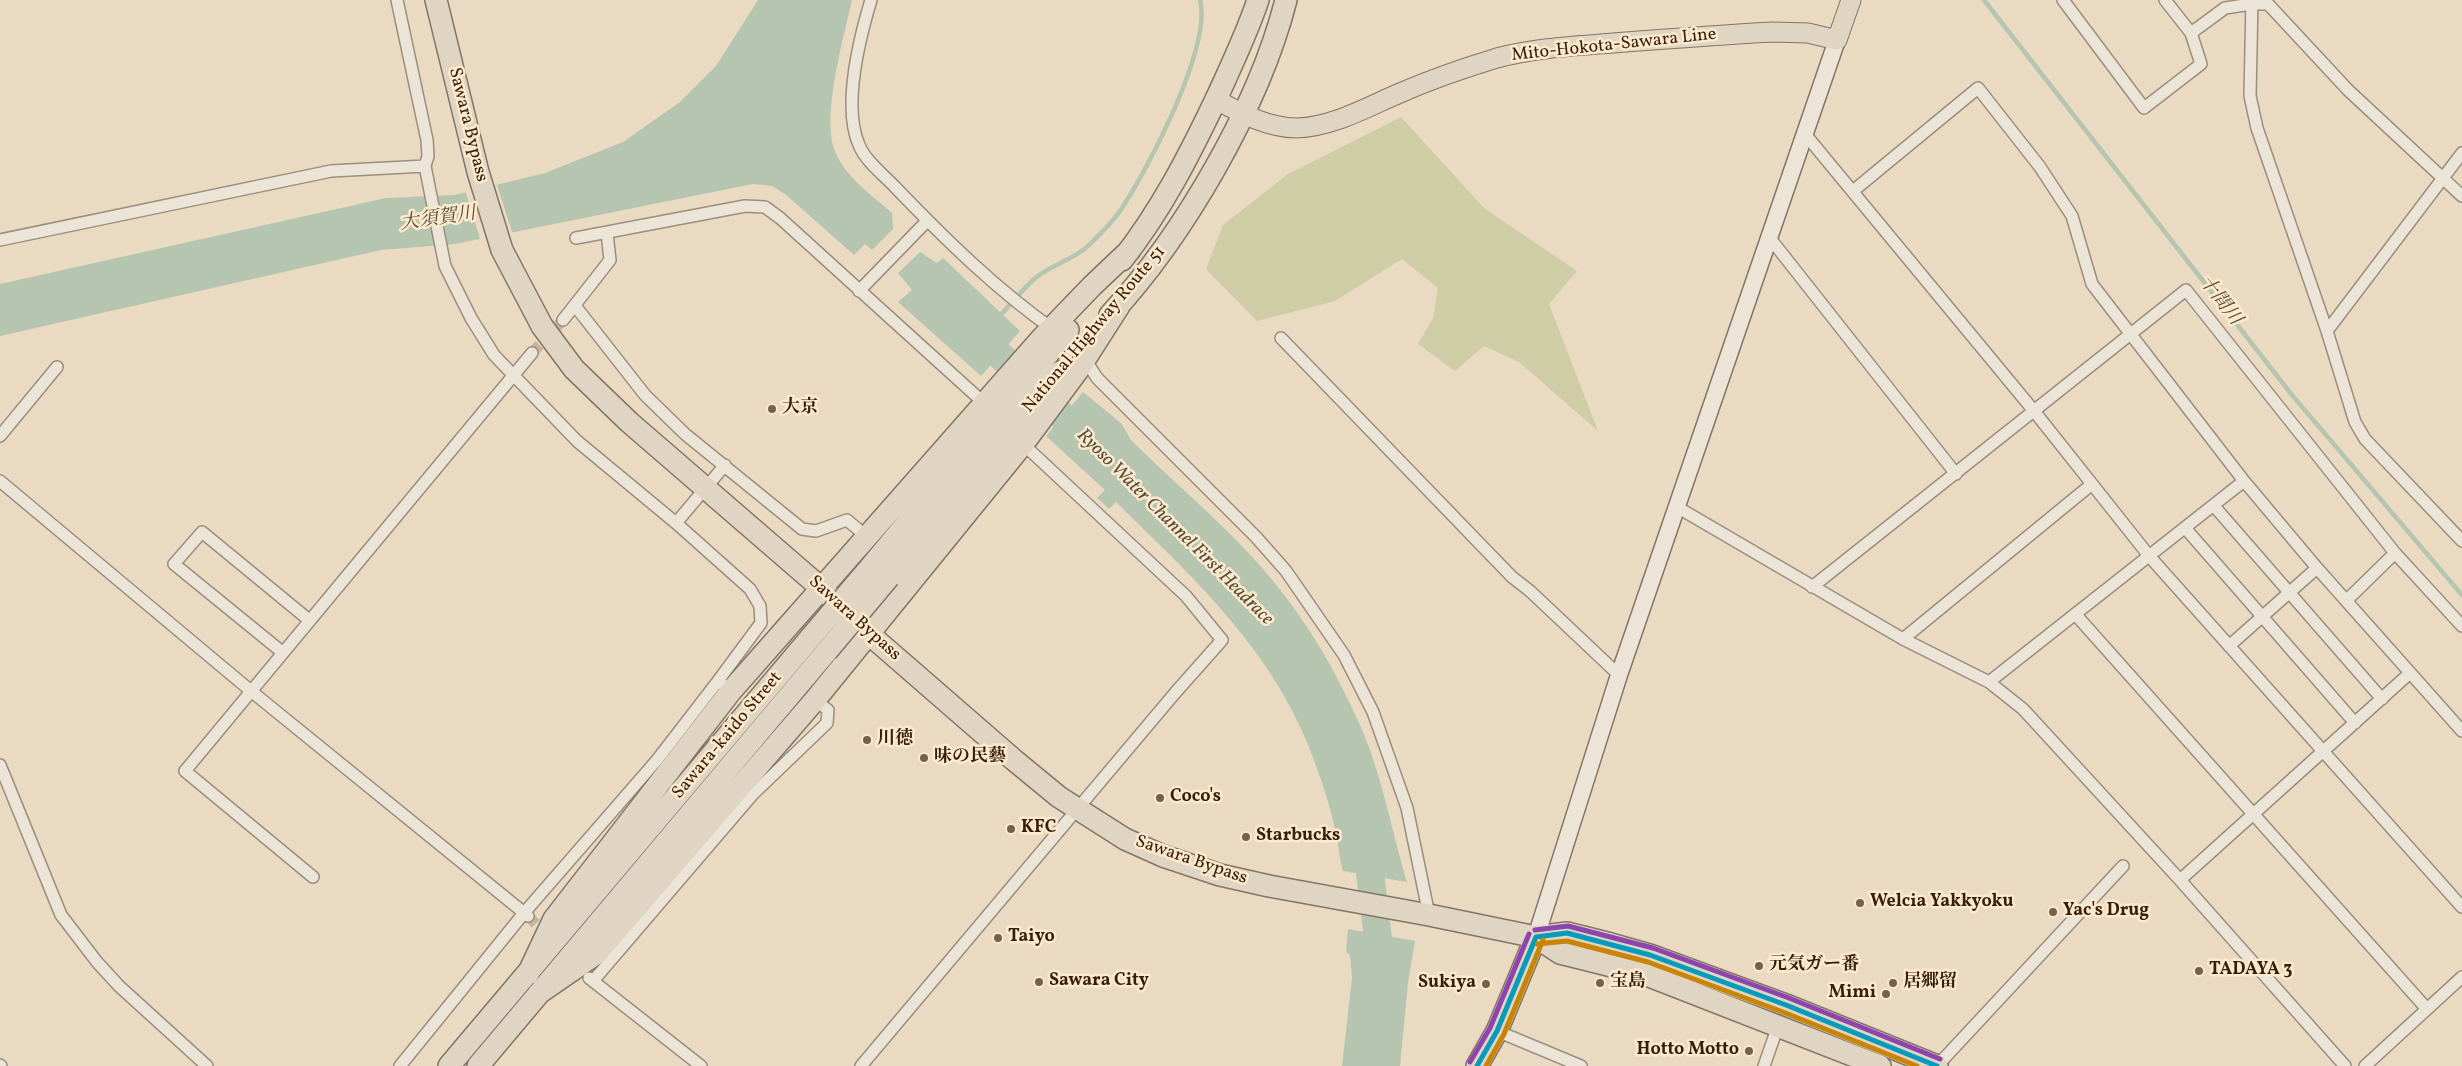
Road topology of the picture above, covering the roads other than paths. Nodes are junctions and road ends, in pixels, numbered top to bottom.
1 (397, 0) edge
2 (436, 0) edge
3 (871, 0) edge
4 (1258, 0) edge
5 (1286, 0) edge
6 (1851, 0) edge
7 (2063, 0) edge
8 (2165, 0) edge
9 (2252, 2) edge
10 (2270, 2) edge
11 (2192, 33) junction
12 (1837, 40) junction
13 (1216, 100) junction
14 (1242, 114) junction
15 (1805, 134) junction
16 (2462, 153) edge
17 (426, 172) junction
18 (2442, 178) junction
19 (1853, 191) junction
20 (2462, 196) edge
21 (927, 221) junction
22 (607, 233) junction
23 (1769, 237) junction
24 (576, 238) dead end
25 (0, 240) edge
26 (859, 291) junction
27 (576, 306) junction
28 (564, 320) tunnel mouth
29 (2327, 331) junction
30 (2130, 333) junction
31 (1281, 338) dead end
32 (1065, 349) junction
33 (532, 353) tunnel mouth
34 (57, 367) dead end
35 (513, 376) junction
36 (2034, 411) junction
37 (1010, 416) junction
38 (0, 436) edge
39 (725, 465) junction
40 (1956, 474) junction
41 (0, 481) edge
42 (2244, 481) junction
43 (2092, 484) junction
44 (705, 488) junction
45 (2214, 506) junction
46 (1677, 507) junction
47 (676, 523) junction
48 (2186, 529) junction
49 (866, 536) junction
50 (2462, 541) edge
51 (2395, 552) junction
52 (2150, 557) junction
53 (2317, 568) junction
54 (881, 570) junction
55 (1812, 587) junction
56 (821, 588) junction
57 (2289, 592) junction
58 (2346, 601) junction
59 (2076, 615) junction
60 (2262, 616) junction
61 (309, 620) junction
62 (2462, 626) edge
63 (869, 634) junction
64 (1903, 639) junction
65 (2229, 646) junction
66 (282, 652) junction
67 (2410, 673) junction
68 (1619, 675) junction
69 (1989, 682) junction
70 (724, 686) junction
71 (251, 690) junction
72 (2382, 699) junction
73 (815, 700) junction
74 (2355, 723) junction
75 (2460, 724) edge
76 (2324, 752) junction
77 (0, 765) edge
78 (1078, 810) junction
79 (2253, 815) junction
80 (2123, 866) dead end
81 (313, 877) dead end
82 (2180, 880) junction
83 (2462, 908) edge
84 (526, 914) junction
85 (1425, 914) junction
86 (1536, 937) junction
87 (528, 974) junction
88 (2462, 977) edge
89 (539, 992) junction
90 (1786, 1005) junction
91 (2427, 1010) junction
92 (1778, 1026) junction
93 (1497, 1031) junction
94 (483, 1060) edge
95 (207, 1066) edge
96 (400, 1066) edge
97 (449, 1066) edge
98 (700, 1066) edge
99 (862, 1066) edge
100 (1477, 1066) edge
101 (1580, 1066) edge
102 (1764, 1066) edge
103 (1880, 1066) edge
104 (1937, 1066) edge
105 (2346, 1066) edge
106 (2364, 1066) edge

1 - 17 street
2 - 44 highway, Sawara Bypass
3 - 21 street
4 - 13 highway, National Highway Route 51
5 - 14 highway, National Highway Route 51
6 - 12 main road
7 - 11 street
8 - 11 street
9 - 10 street
9 - 11 street
9 - 29 street
10 - 18 street
12 - 14 main road, Mito-Hokota-Sawara Line
12 - 15 street
13 - 14 main road, Mito-Hokota-Sawara Line
13 - 32 highway, National Highway Route 51
14 - 32 highway, National Highway Route 51
15 - 19 street
15 - 23 street
16 - 18 street
17 - 25 street
17 - 35 street
18 - 20 street
18 - 29 street
19 - 30 street
19 - 36 street
21 - 26 street
21 - 32 street
22 - 24 street
22 - 26 street
22 - 27 street
23 - 40 street
23 - 46 street
26 - 37 street
27 - 28 street
27 - 39 street
29 - 50 street
30 - 36 street
30 - 42 street
30 - 51 street
31 - 68 street
32 - 37 highway
32 - 37 highway
32 - 85 street
33 - 35 street
34 - 38 street
35 - 47 street
35 - 61 street
36 - 40 street
36 - 43 street
37 - 49 highway
37 - 54 highway, Sawara-kaido Street
37 - 63 highway
37 - 78 street
39 - 44 street
39 - 49 street
40 - 55 street
41 - 71 street
42 - 45 street
42 - 53 street
43 - 52 street
43 - 64 street
44 - 47 street
44 - 56 highway, Sawara Bypass
45 - 48 street
45 - 57 street
46 - 55 street
46 - 68 street
47 - 70 street
48 - 52 street
48 - 60 street
49 - 56 highway
51 - 58 street
51 - 62 street
52 - 59 street
52 - 65 street
53 - 57 street
53 - 58 street
54 - 87 highway, Sawara-kaido Street, bridge
54 - 89 highway, Sawara-kaido Street, bridge
55 - 64 street
56 - 63 highway, Sawara Bypass
56 - 70 highway
57 - 60 street
57 - 72 street
58 - 67 street
59 - 69 street
59 - 79 street
60 - 65 street
60 - 74 street
61 - 66 street
61 - 66 street
63 - 73 highway
63 - 78 highway, Sawara Bypass
64 - 69 street
65 - 76 street
66 - 71 street
67 - 72 street
67 - 75 street
68 - 86 street
69 - 82 street
70 - 84 street
70 - 87 highway
71 - 81 street
71 - 84 street
72 - 74 street
73 - 89 highway
73 - 98 street
74 - 76 street
76 - 79 street
76 - 83 street
77 - 95 street
78 - 85 highway, Sawara Bypass
78 - 99 street
79 - 82 street
79 - 91 street
80 - 104 street
82 - 105 street
84 - 96 street
85 - 86 highway, Sawara Bypass
86 - 90 highway
86 - 92 highway
86 - 93 highway
87 - 97 highway, Sawara-kaido Street
88 - 91 street
89 - 94 highway, Sawara-kaido Street
90 - 92 street
90 - 104 highway
91 - 106 street
92 - 102 street
92 - 103 highway
93 - 100 highway
93 - 101 street

